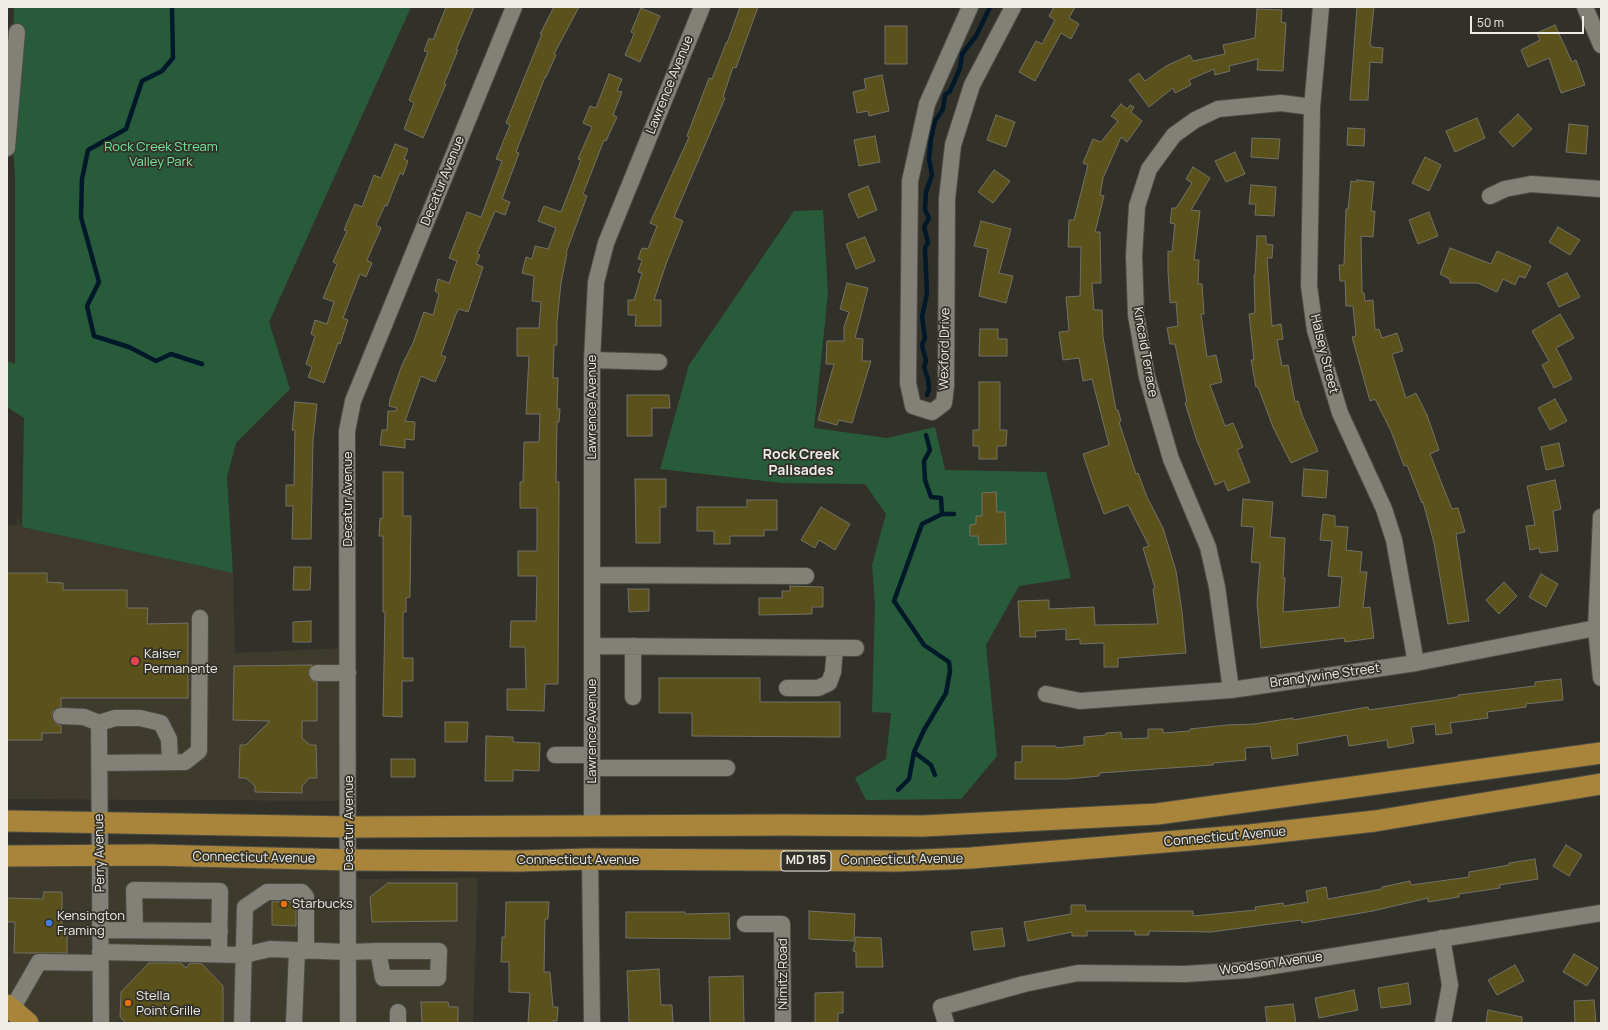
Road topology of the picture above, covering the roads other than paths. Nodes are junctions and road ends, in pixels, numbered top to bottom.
1 (514, 7) edge
2 (702, 7) edge
3 (970, 7) edge
4 (1013, 7) edge
5 (1321, 7) edge
6 (1585, 7) edge
7 (17, 32) dead end
8 (1601, 45) edge
9 (1312, 108) junction
10 (7, 148) edge
11 (1601, 189) edge
12 (1490, 196) dead end
13 (592, 360) junction
14 (659, 362) dead end
15 (1601, 517) edge
16 (592, 575) junction
17 (806, 576) dead end
18 (1598, 593) edge
19 (200, 618) dead end
20 (1598, 628) edge
21 (592, 646) junction
22 (633, 646) junction
23 (835, 648) junction
24 (856, 648) dead end
25 (1416, 663) junction
26 (317, 673) dead end
27 (348, 673) junction
28 (1601, 678) edge
29 (787, 688) dead end
30 (1232, 690) junction
31 (1046, 694) dead end
32 (633, 697) dead end
33 (61, 716) dead end
34 (99, 723) junction
35 (1601, 753) edge
36 (555, 755) dead end
37 (170, 762) junction
38 (592, 762) junction
39 (99, 763) junction
40 (727, 768) dead end
41 (1601, 784) edge
42 (7, 821) edge
43 (99, 823) junction
44 (592, 826) junction
45 (923, 826) junction
46 (349, 827) junction
47 (100, 855) junction
48 (7, 856) edge
49 (590, 859) junction
50 (349, 860) junction
51 (924, 860) junction
52 (1601, 913) edge
53 (745, 924) dead end
54 (100, 930) junction
55 (135, 930) junction
56 (220, 931) junction
57 (1442, 938) junction
58 (302, 951) junction
59 (378, 951) dead end
60 (348, 952) junction
61 (219, 954) junction
62 (244, 955) junction
63 (100, 957) junction
64 (10, 1007) edge
65 (28, 1023) edge
66 (101, 1023) edge
67 (242, 1023) edge
68 (294, 1023) edge
69 (348, 1023) edge
70 (592, 1023) edge
71 (783, 1023) edge
72 (946, 1023) edge
73 (1443, 1023) edge

1 - 27 street, Decatur Avenue
2 - 13 street, Lawrence Avenue
3 - 4 street, Wexford Drive
5 - 9 street, Halsey Street
6 - 8 street
7 - 10 street
9 - 25 street, Halsey Street
9 - 30 street, Kincaid Terrace
11 - 12 street
13 - 14 street
13 - 16 street, Lawrence Avenue
15 - 18 street
16 - 17 street
16 - 21 street, Lawrence Avenue
18 - 20 street
19 - 37 street
20 - 25 street, Brandywine Street
20 - 28 street
21 - 22 street
21 - 38 street, Lawrence Avenue
22 - 23 street
22 - 32 street
23 - 24 street
23 - 29 street
25 - 30 street, Brandywine Street
26 - 27 street
27 - 46 street, Decatur Avenue
30 - 31 street, Brandywine Street
33 - 34 street
34 - 37 street
34 - 39 street, Perry Avenue
35 - 45 main road
36 - 38 street
37 - 39 street
38 - 40 street
38 - 44 street, Lawrence Avenue
39 - 43 street, Perry Avenue
41 - 51 main road, Connecticut Avenue / MD 185
42 - 43 main road
43 - 46 main road
43 - 47 street, Perry Avenue
44 - 45 main road
44 - 46 main road
45 - 51 main road
46 - 50 street, Decatur Avenue
47 - 48 main road, Connecticut Avenue / MD 185
47 - 50 main road, Connecticut Avenue / MD 185
47 - 54 street, Perry Avenue
49 - 50 main road, Connecticut Avenue / MD 185
49 - 51 main road, Connecticut Avenue / MD 185
49 - 70 street
50 - 60 street, Decatur Avenue
52 - 57 street, Woodson Avenue
53 - 71 street, Nimitz Road
54 - 55 street
54 - 63 street, Perry Avenue
55 - 56 street
55 - 56 street
56 - 61 street
57 - 72 street, Woodson Avenue
57 - 73 street
58 - 60 street
58 - 62 street
58 - 62 street
58 - 68 street
59 - 60 street
60 - 69 street, Decatur Avenue
61 - 62 street
61 - 63 street
62 - 67 street
63 - 64 street
63 - 66 street, Perry Avenue
64 - 65 main road

